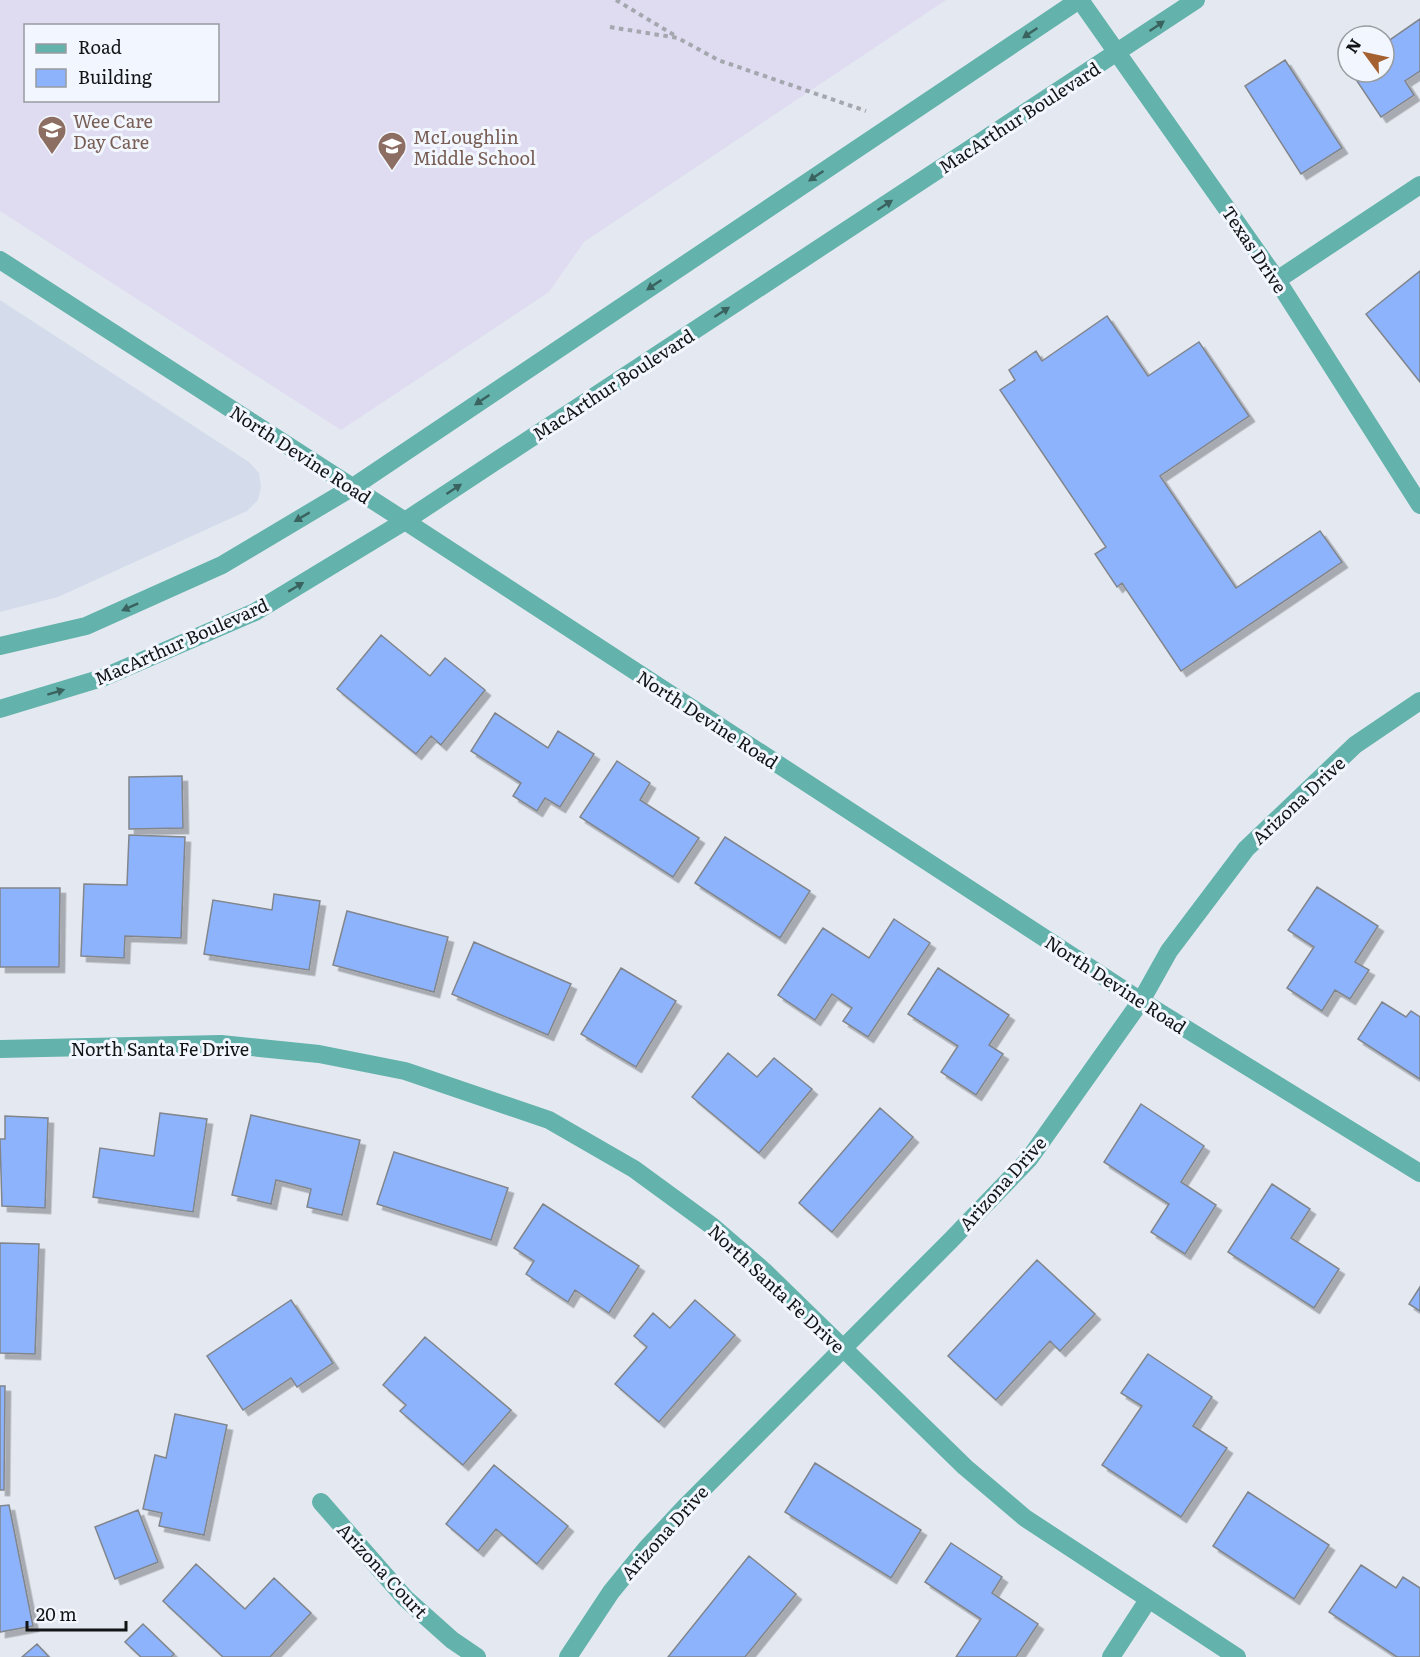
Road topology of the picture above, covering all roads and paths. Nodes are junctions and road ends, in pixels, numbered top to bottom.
1 (616, 0) edge
2 (1079, 0) edge
3 (1196, 0) edge
4 (610, 27) dead end
5 (678, 38) junction
6 (1118, 53) junction
7 (898, 122) junction
8 (1420, 185) edge
9 (0, 260) edge
10 (1277, 280) junction
11 (353, 487) junction
12 (1420, 505) edge
13 (405, 521) junction
14 (0, 646) edge
15 (1420, 701) edge
16 (0, 709) edge
17 (1141, 1002) junction
18 (0, 1049) edge
19 (1420, 1173) edge
20 (842, 1347) junction
21 (321, 1502) dead end
22 (1148, 1600) junction
23 (477, 1657) edge
24 (568, 1657) edge
25 (1111, 1657) edge
26 (1237, 1657) edge

1 - 5 path
2 - 6 street, Texas Drive
2 -> 7 street
6 -> 3 street, MacArthur Boulevard
4 - 5 path
5 - 7 path
6 - 10 street, Texas Drive
13 -> 6 street, MacArthur Boulevard
7 -> 11 street
8 - 10 street
9 - 11 street, North Devine Road
10 - 12 street, Texas Drive
11 - 13 street, North Devine Road
11 -> 14 street
16 -> 13 street, MacArthur Boulevard
13 - 17 street, North Devine Road
15 - 17 street, Arizona Drive
17 - 19 street, North Devine Road
17 - 20 street, Arizona Drive
18 - 20 street, North Santa Fe Drive
20 - 22 street, North Santa Fe Drive
20 - 24 street, Arizona Drive
21 - 23 street, Arizona Court
22 - 25 street
22 - 26 street, North Santa Fe Drive

